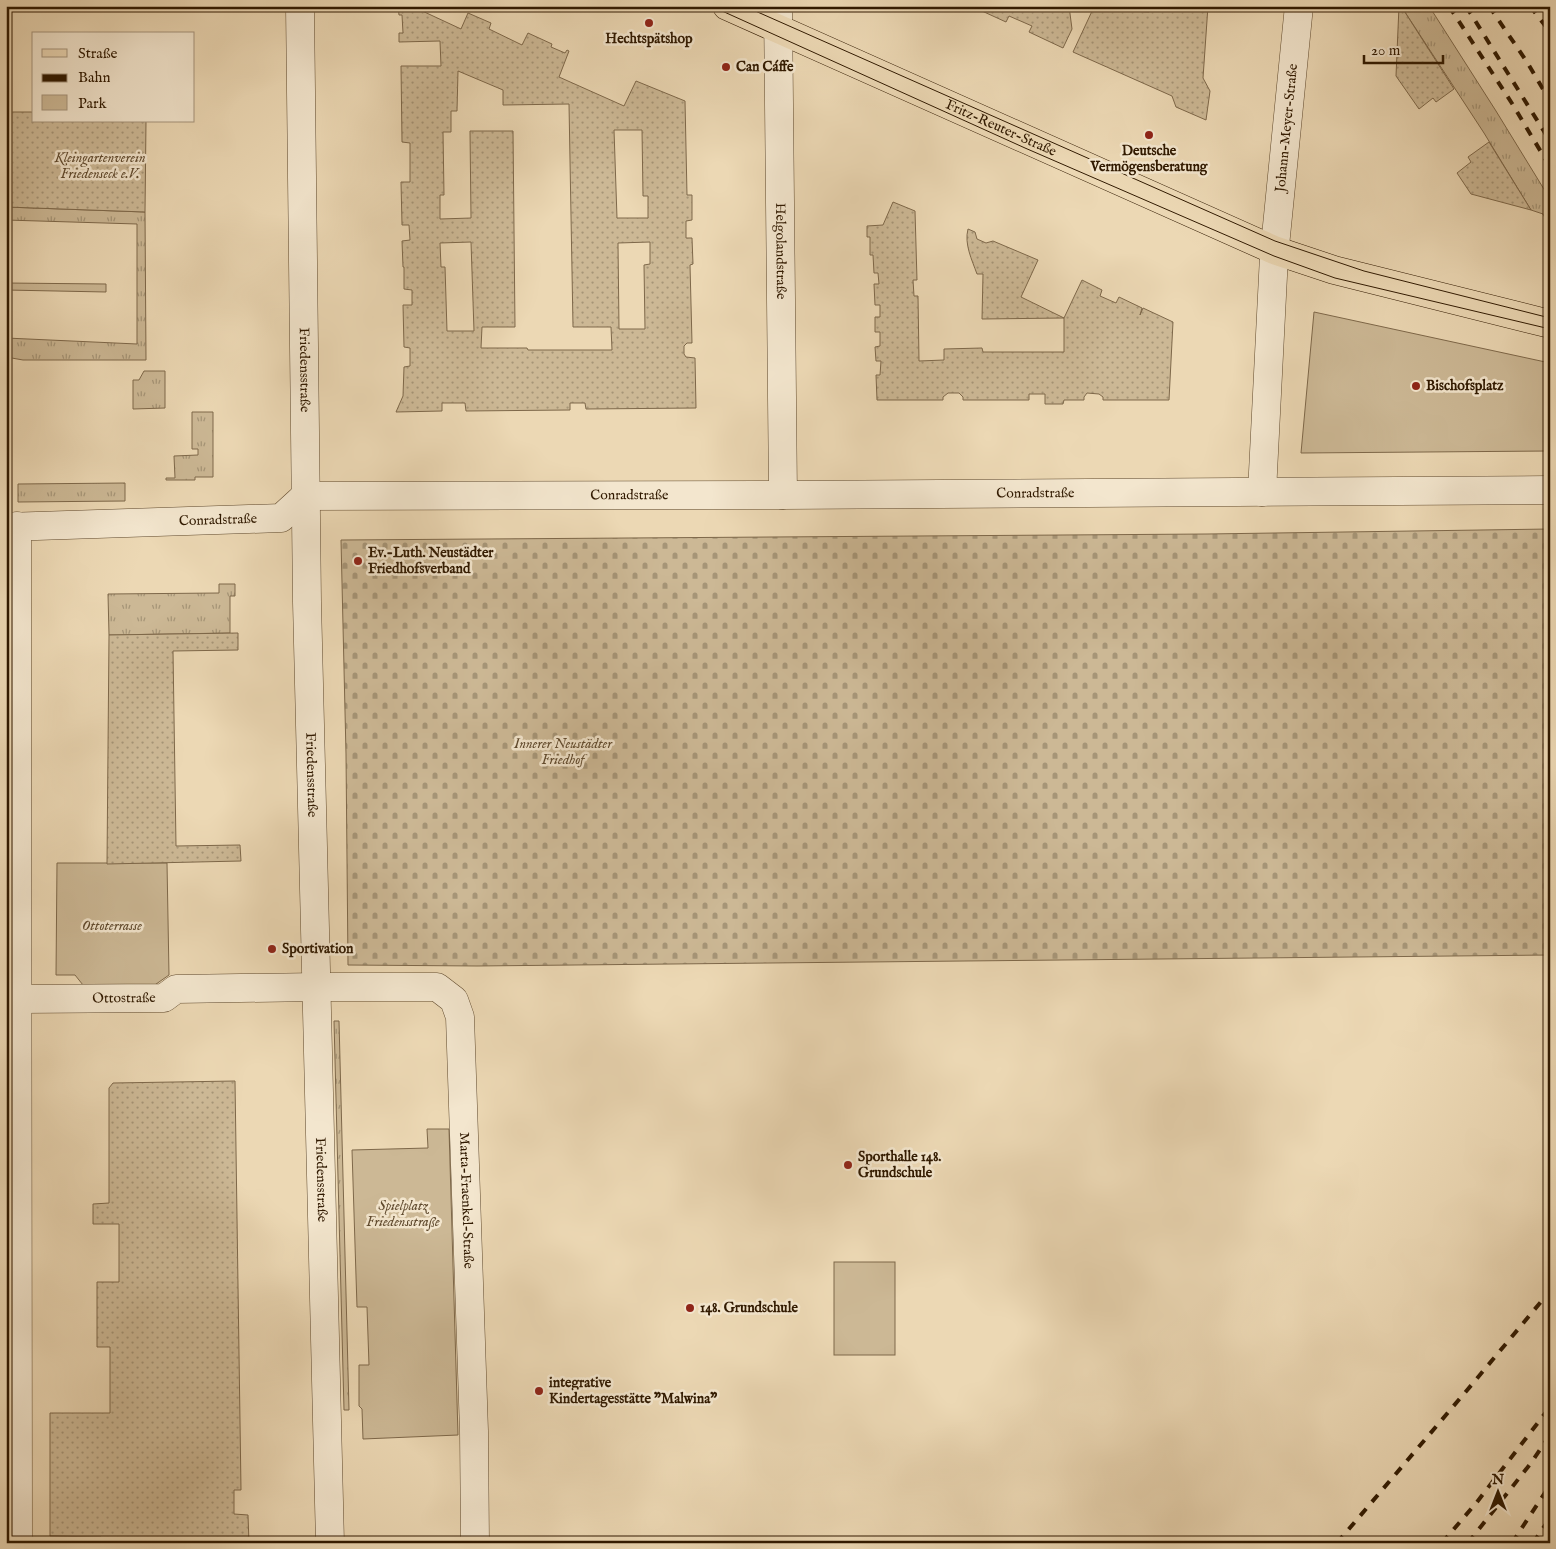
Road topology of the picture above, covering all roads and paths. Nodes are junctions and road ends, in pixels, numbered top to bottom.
1 (300, 6) edge
2 (727, 6) edge
3 (1299, 6) edge
4 (778, 18) edge
5 (1274, 250) junction
6 (1550, 324) edge
7 (1550, 490) edge
8 (1262, 492) junction
9 (783, 495) junction
10 (305, 496) junction
11 (12, 526) edge
12 (317, 987) junction
13 (18, 999) junction
14 (18, 1543) edge
15 (330, 1543) edge
16 (475, 1543) edge

1 - 10 street, Friedensstraße
2 - 4 main road, Fritz-Reuter-Straße
3 - 5 street, Johann-Meyer-Straße
4 - 5 main road, Fritz-Reuter-Straße
4 - 9 street, Helgolandstraße
5 - 6 main road
5 - 8 street
7 - 8 street
8 - 9 street, Conradstraße
9 - 10 street, Conradstraße
10 - 11 street, Conradstraße
10 - 12 street, Friedensstraße
11 - 13 street
12 - 13 street, Ottostraße
12 - 15 street, Friedensstraße
12 - 16 street, Marta-Fraenkel-Straße
13 - 14 street

